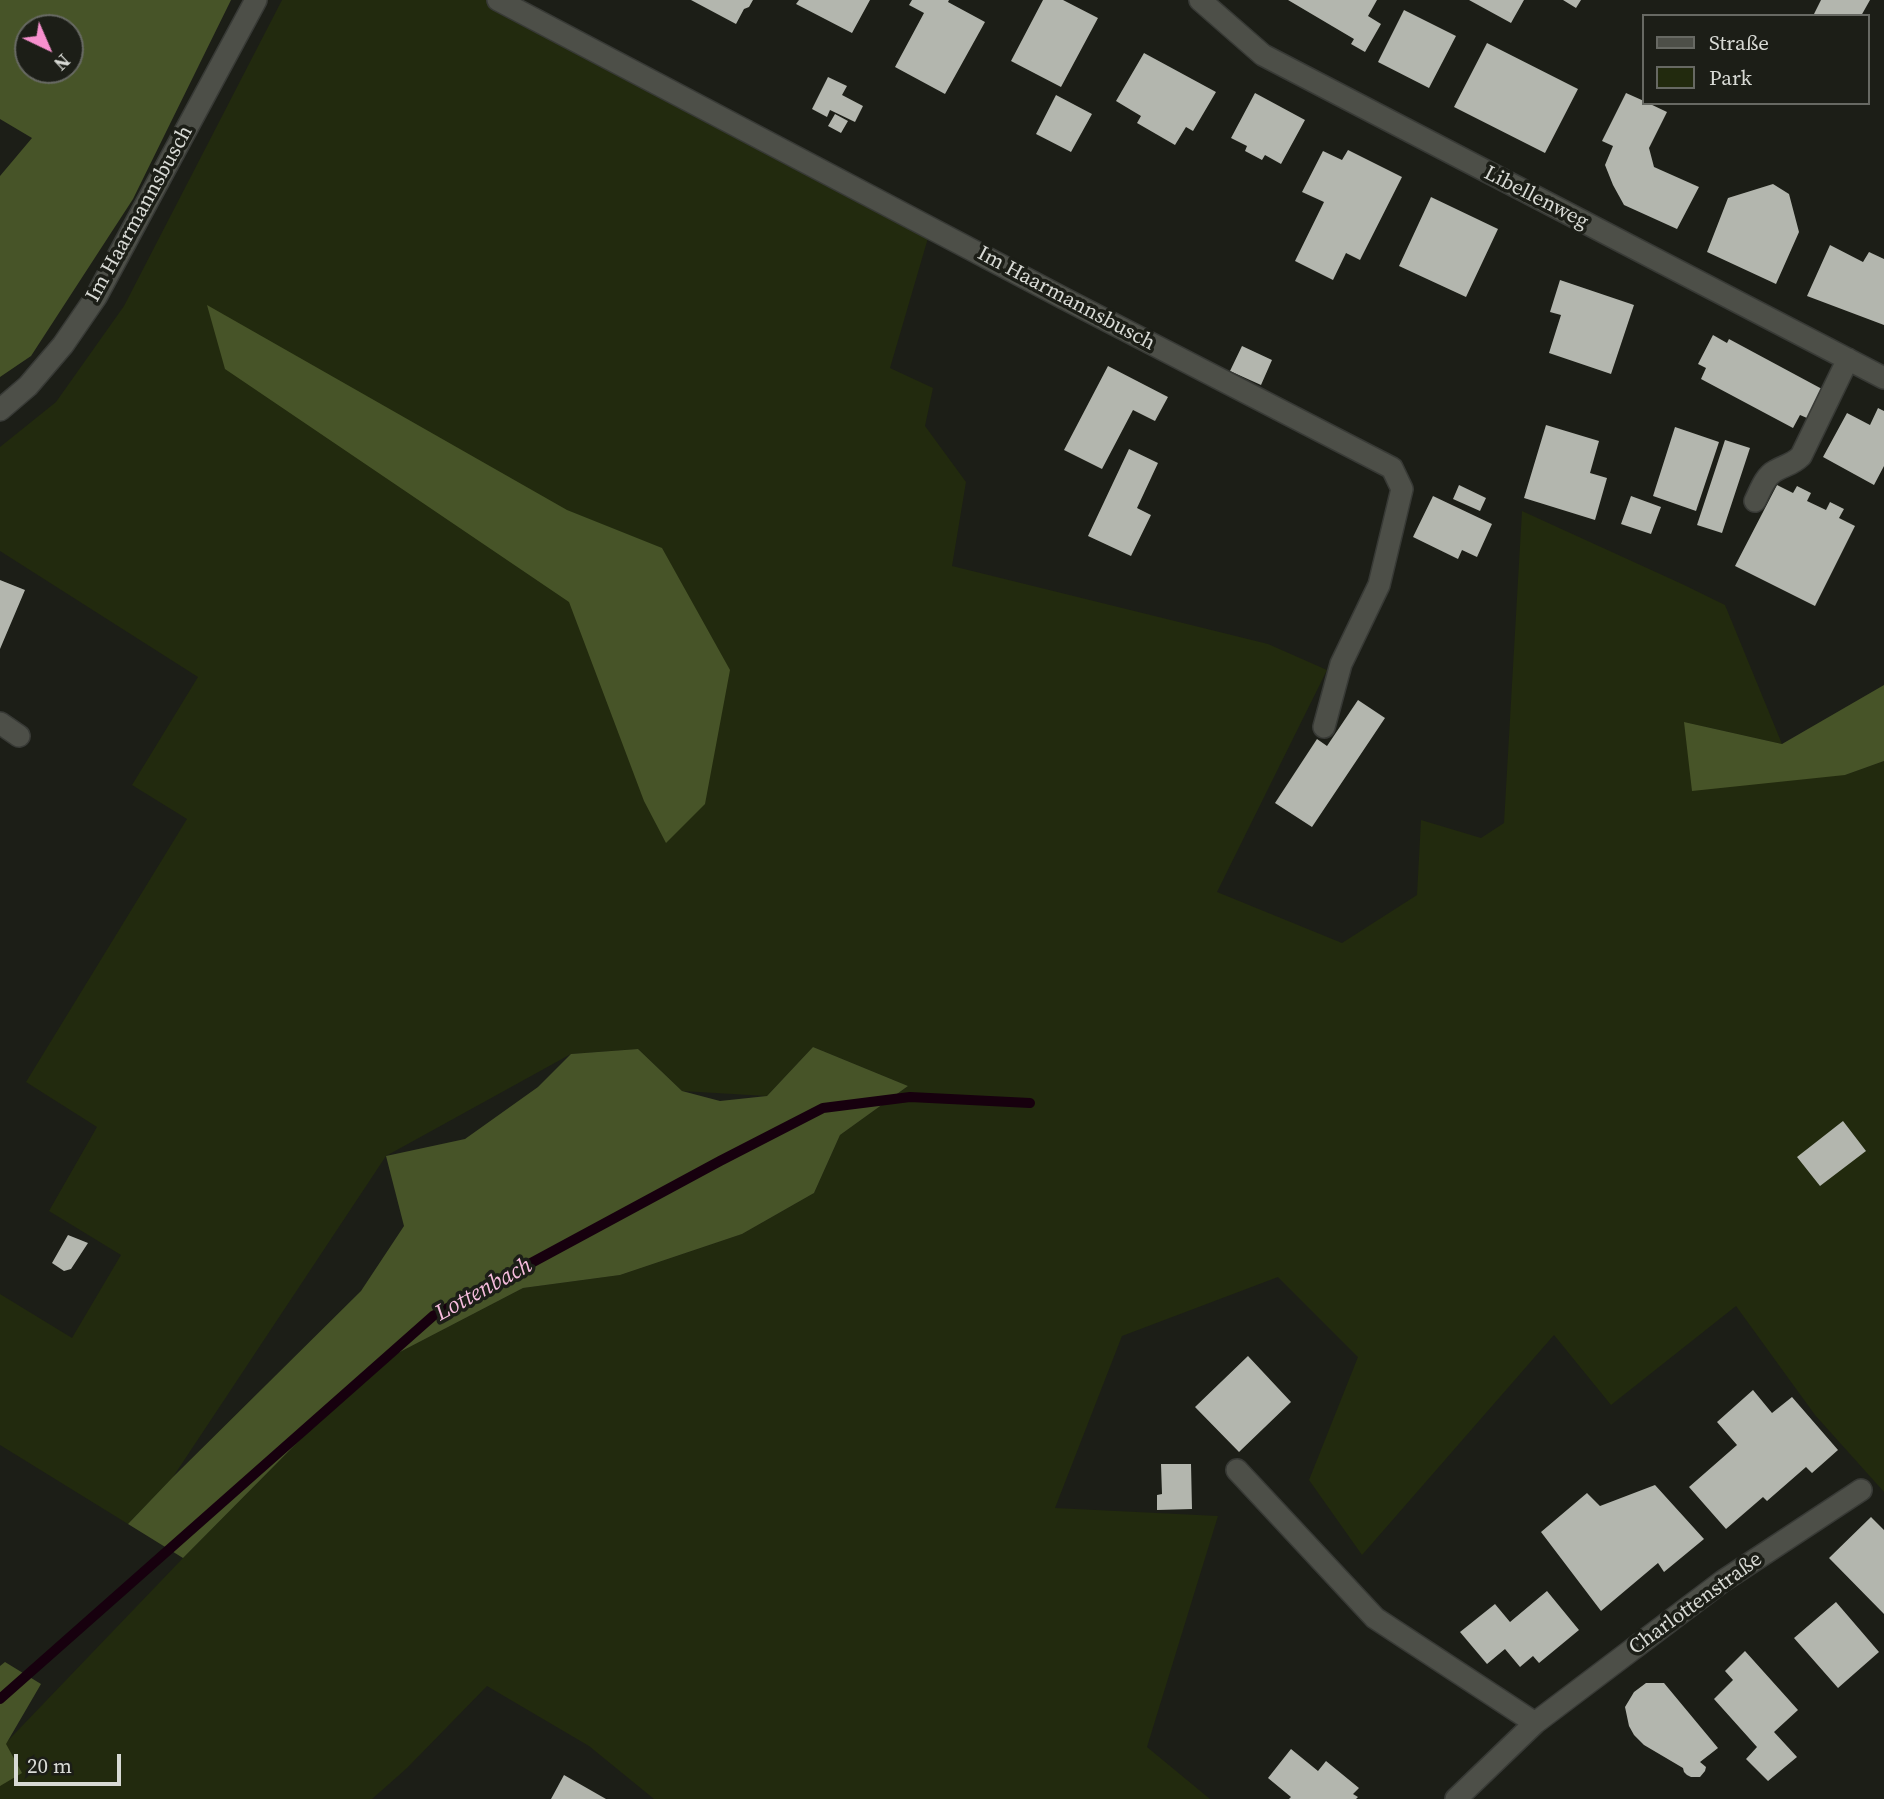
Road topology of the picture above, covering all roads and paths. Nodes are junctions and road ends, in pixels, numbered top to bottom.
1 (256, 0) edge
2 (498, 0) edge
3 (1200, 0) edge
4 (1848, 359) junction
5 (1884, 378) edge
6 (0, 410) edge
7 (1755, 500) dead end
8 (0, 723) edge
9 (1324, 727) dead end
10 (19, 736) dead end
11 (1237, 1470) dead end
12 (1861, 1490) dead end
13 (1535, 1723) junction
14 (1456, 1799) edge

1 - 6 street, Im Haarmannsbusch
2 - 9 street, Im Haarmannsbusch
3 - 4 street, Libellenweg
4 - 5 street, Libellenweg
4 - 7 street
8 - 10 street
11 - 13 street
12 - 13 street, Charlottenstraße
13 - 14 street, Charlottenstraße

